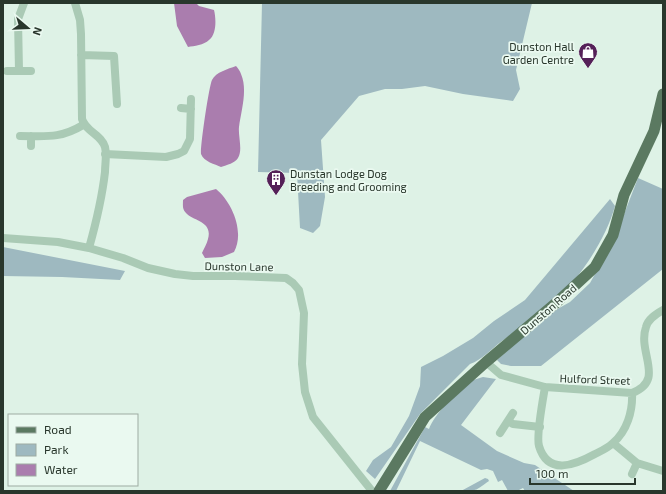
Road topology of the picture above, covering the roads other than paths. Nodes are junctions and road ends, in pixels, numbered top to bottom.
1 (24, 3) edge
2 (75, 3) edge
3 (81, 55) junction
4 (7, 71) dead end
5 (19, 71) junction
6 (31, 71) dead end
7 (663, 94) edge
8 (191, 99) dead end
9 (117, 104) dead end
10 (181, 108) dead end
11 (191, 109) junction
12 (83, 125) junction
13 (20, 136) dead end
14 (31, 136) junction
15 (30, 146) dead end
16 (105, 154) junction
17 (3, 238) edge
18 (89, 248) junction
19 (663, 310) edge
20 (486, 362) junction
21 (545, 387) junction
22 (632, 393) junction
23 (513, 413) dead end
24 (508, 421) junction
25 (540, 427) junction
26 (500, 433) dead end
27 (614, 443) junction
28 (637, 463) junction
29 (663, 470) edge
30 (632, 474) dead end
31 (372, 491) edge
32 (379, 491) edge

1 - 5 street
2 - 3 street
3 - 9 street
3 - 12 street
4 - 5 street
5 - 6 street
7 - 20 main road, Dunston Road
8 - 11 street
10 - 11 street
11 - 16 street
12 - 14 street
12 - 16 street
13 - 14 street
14 - 15 street
16 - 18 street
17 - 18 street, Dunston Lane
18 - 31 street, Dunston Lane
19 - 22 street, Hulford Street
20 - 21 street, Hulford Street
20 - 32 main road, Dunston Road
21 - 22 street, Hulford Street
21 - 25 street
22 - 27 street
23 - 24 street
24 - 25 street
24 - 26 street
25 - 27 street
27 - 28 street
28 - 29 street
28 - 30 street

